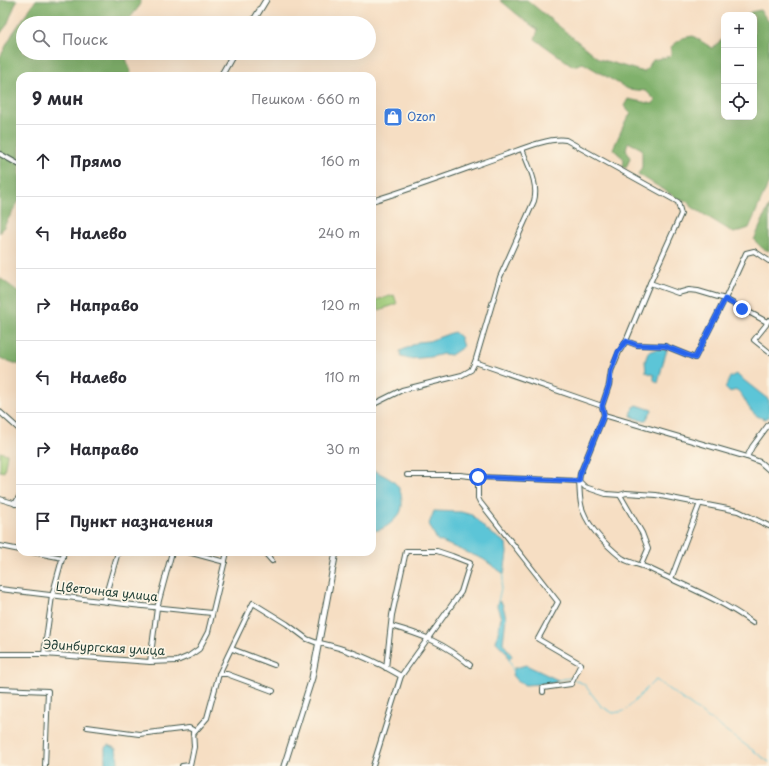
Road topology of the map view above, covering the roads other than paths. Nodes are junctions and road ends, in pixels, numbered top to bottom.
1 (266, 0) edge
2 (256, 16) edge
3 (230, 60) edge
4 (223, 72) edge
5 (522, 149) junction
6 (0, 154) edge
7 (16, 163) edge
8 (376, 200) edge
9 (769, 260) edge
10 (650, 283) junction
11 (725, 299) junction
12 (768, 321) edge
13 (626, 341) junction
14 (769, 352) edge
15 (475, 362) junction
16 (376, 403) edge
17 (602, 406) junction
18 (0, 413) edge
19 (604, 415) junction
20 (769, 424) edge
21 (16, 427) edge
22 (747, 457) junction
23 (769, 470) edge
24 (407, 475) dead end
25 (478, 477) junction
26 (579, 481) junction
27 (620, 495) junction
28 (0, 499) edge
29 (700, 503) junction
30 (15, 504) edge
31 (769, 526) edge
32 (0, 546) edge
33 (16, 549) edge
34 (53, 556) edge
35 (117, 556) edge
36 (171, 556) edge
37 (203, 556) edge
38 (226, 556) edge
39 (268, 556) edge
40 (335, 556) edge
41 (63, 558) joint
42 (272, 561) dead end
43 (225, 562) junction
44 (641, 565) junction
45 (671, 579) junction
46 (0, 589) edge
47 (52, 596) junction
48 (104, 601) junction
49 (157, 608) junction
50 (212, 612) junction
51 (753, 623) dead end
52 (391, 626) junction
53 (429, 638) junction
54 (320, 643) junction
55 (232, 649) junction
56 (0, 654) edge
57 (44, 654) junction
58 (150, 662) junction
59 (274, 665) dead end
60 (470, 665) dead end
61 (386, 668) junction
62 (219, 674) junction
63 (401, 676) junction
64 (0, 689) edge
65 (273, 691) dead end
66 (543, 692) dead end
67 (87, 727) dead end
68 (193, 734) junction
69 (190, 765) edge
70 (45, 766) edge
71 (182, 766) edge
72 (284, 766) edge
73 (373, 766) edge

1 - 2 street
3 - 4 street
5 - 8 street
5 - 10 street
5 - 15 street
6 - 7 street
9 - 11 street
10 - 11 street
10 - 13 street
11 - 12 street
11 - 13 street
12 - 14 street
13 - 17 street
15 - 16 street
15 - 17 street
17 - 19 street
18 - 21 street
19 - 22 street
19 - 26 street
20 - 22 street
22 - 23 street
24 - 25 street
25 - 26 street
25 - 66 street
26 - 27 street
26 - 44 street
27 - 29 street
27 - 44 street
28 - 30 street
29 - 31 street
29 - 45 street
32 - 33 street
34 - 41 street
35 - 48 street
36 - 49 street
37 - 43 street
38 - 43 street, Эдинбургская улица
39 - 42 street
40 - 54 street
41 - 47 street
43 - 50 street, Эдинбургская улица
44 - 45 street
45 - 51 street
46 - 47 street, Цветочная улица
47 - 48 street, Цветочная улица
47 - 57 street
48 - 49 street, Цветочная улица
49 - 50 street, Цветочная улица
49 - 58 street
50 - 58 street, Эдинбургская улица
52 - 53 street
52 - 53 street
52 - 61 street
53 - 60 street
53 - 63 street
54 - 55 street
54 - 61 street
54 - 72 street
55 - 59 street
55 - 62 street
56 - 57 street, Эдинбургская улица
57 - 58 street, Эдинбургская улица
61 - 63 street
62 - 65 street
62 - 68 street
63 - 73 street
64 - 70 street
67 - 68 street
68 - 69 street
69 - 71 street

